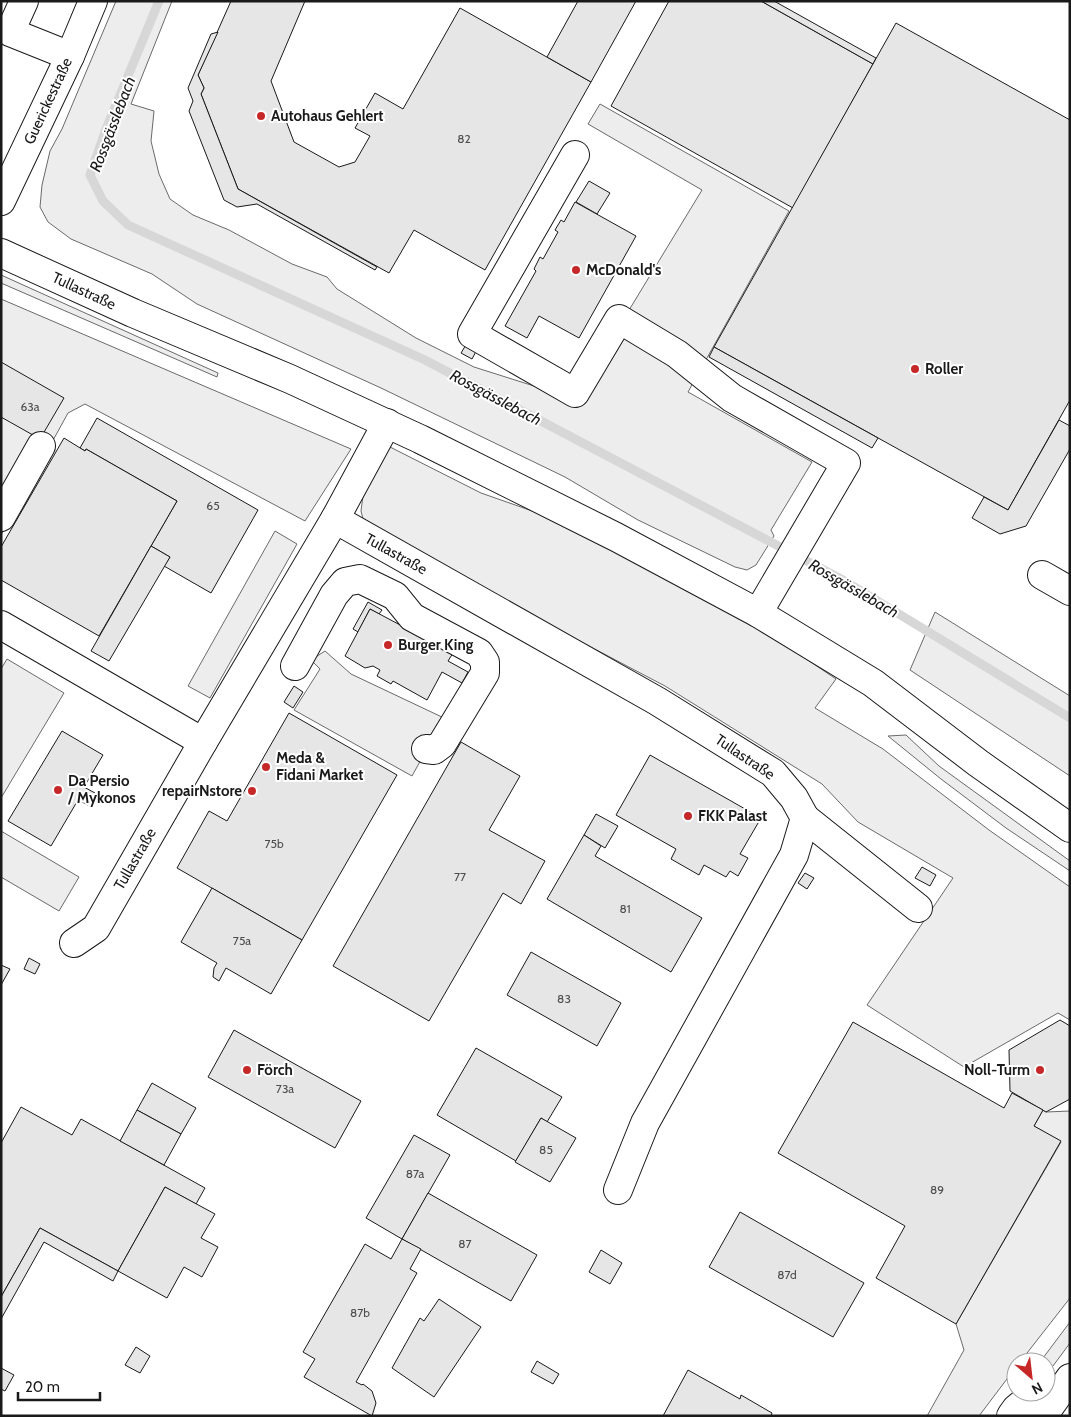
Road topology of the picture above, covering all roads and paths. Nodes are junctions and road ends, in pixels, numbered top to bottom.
1 (24, 1) edge
2 (93, 1) edge
3 (6, 41) edge
4 (70, 56) junction
5 (575, 155) dead end
6 (1, 200) edge
7 (1, 253) edge
8 (387, 423) junction
9 (41, 446) dead end
10 (1, 518) edge
11 (335, 519) junction
12 (1042, 574) dead end
13 (1070, 591) edge
14 (758, 613) junction
15 (1, 625) edge
16 (295, 666) dead end
17 (203, 742) junction
18 (426, 749) dead end
19 (805, 818) junction
20 (1070, 828) edge
21 (918, 908) dead end
22 (74, 943) dead end
23 (618, 1190) dead end
24 (1070, 1364) edge
25 (1056, 1376) edge
26 (1070, 1378) edge
27 (1024, 1402) edge
28 (1011, 1416) edge
29 (1043, 1416) edge

1 - 3 street
2 - 4 street, Guerickestraße
3 - 4 street
4 - 6 street, Guerickestraße
5 - 14 street
7 - 8 street, Tullastraße
8 - 11 street, Tullastraße
8 - 14 street, Tullastraße
9 - 10 street
11 - 17 street, Tullastraße
11 - 19 street, Tullastraße
12 - 13 street
14 - 20 street, Tullastraße
15 - 17 street
16 - 18 street
17 - 22 street, Tullastraße
19 - 21 street
19 - 23 street
24 - 25 street
26 - 29 street
27 - 28 street

